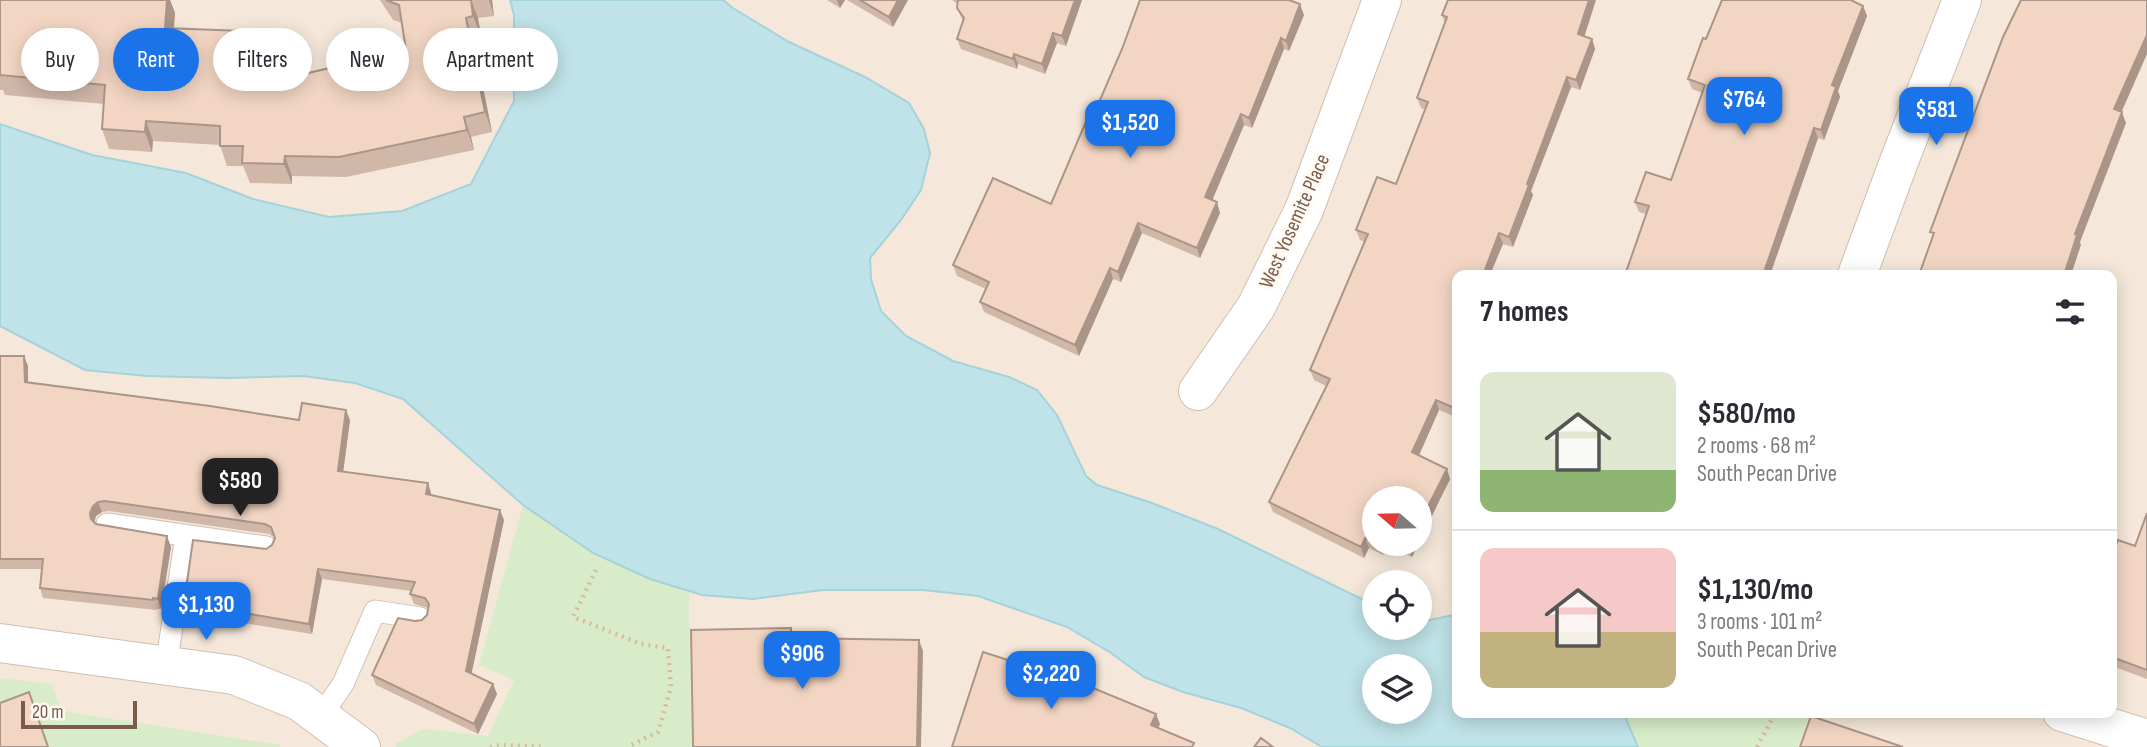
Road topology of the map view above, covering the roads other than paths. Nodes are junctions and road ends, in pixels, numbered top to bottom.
1 (1382, 0) edge
2 (1962, 0) edge
3 (1859, 270) edge
4 (1198, 391) dead end
5 (107, 524) edge
6 (186, 536) junction
7 (266, 547) edge
8 (420, 618) edge
9 (0, 643) edge
10 (166, 666) junction
11 (321, 716) junction
12 (2081, 718) edge
13 (2147, 739) edge
14 (361, 747) edge

1 - 4 street, West Yosemite Place
2 - 3 street
5 - 6 lane
6 - 7 lane
6 - 10 lane
8 - 11 lane
9 - 10 street
10 - 11 street
11 - 14 street
12 - 13 street

